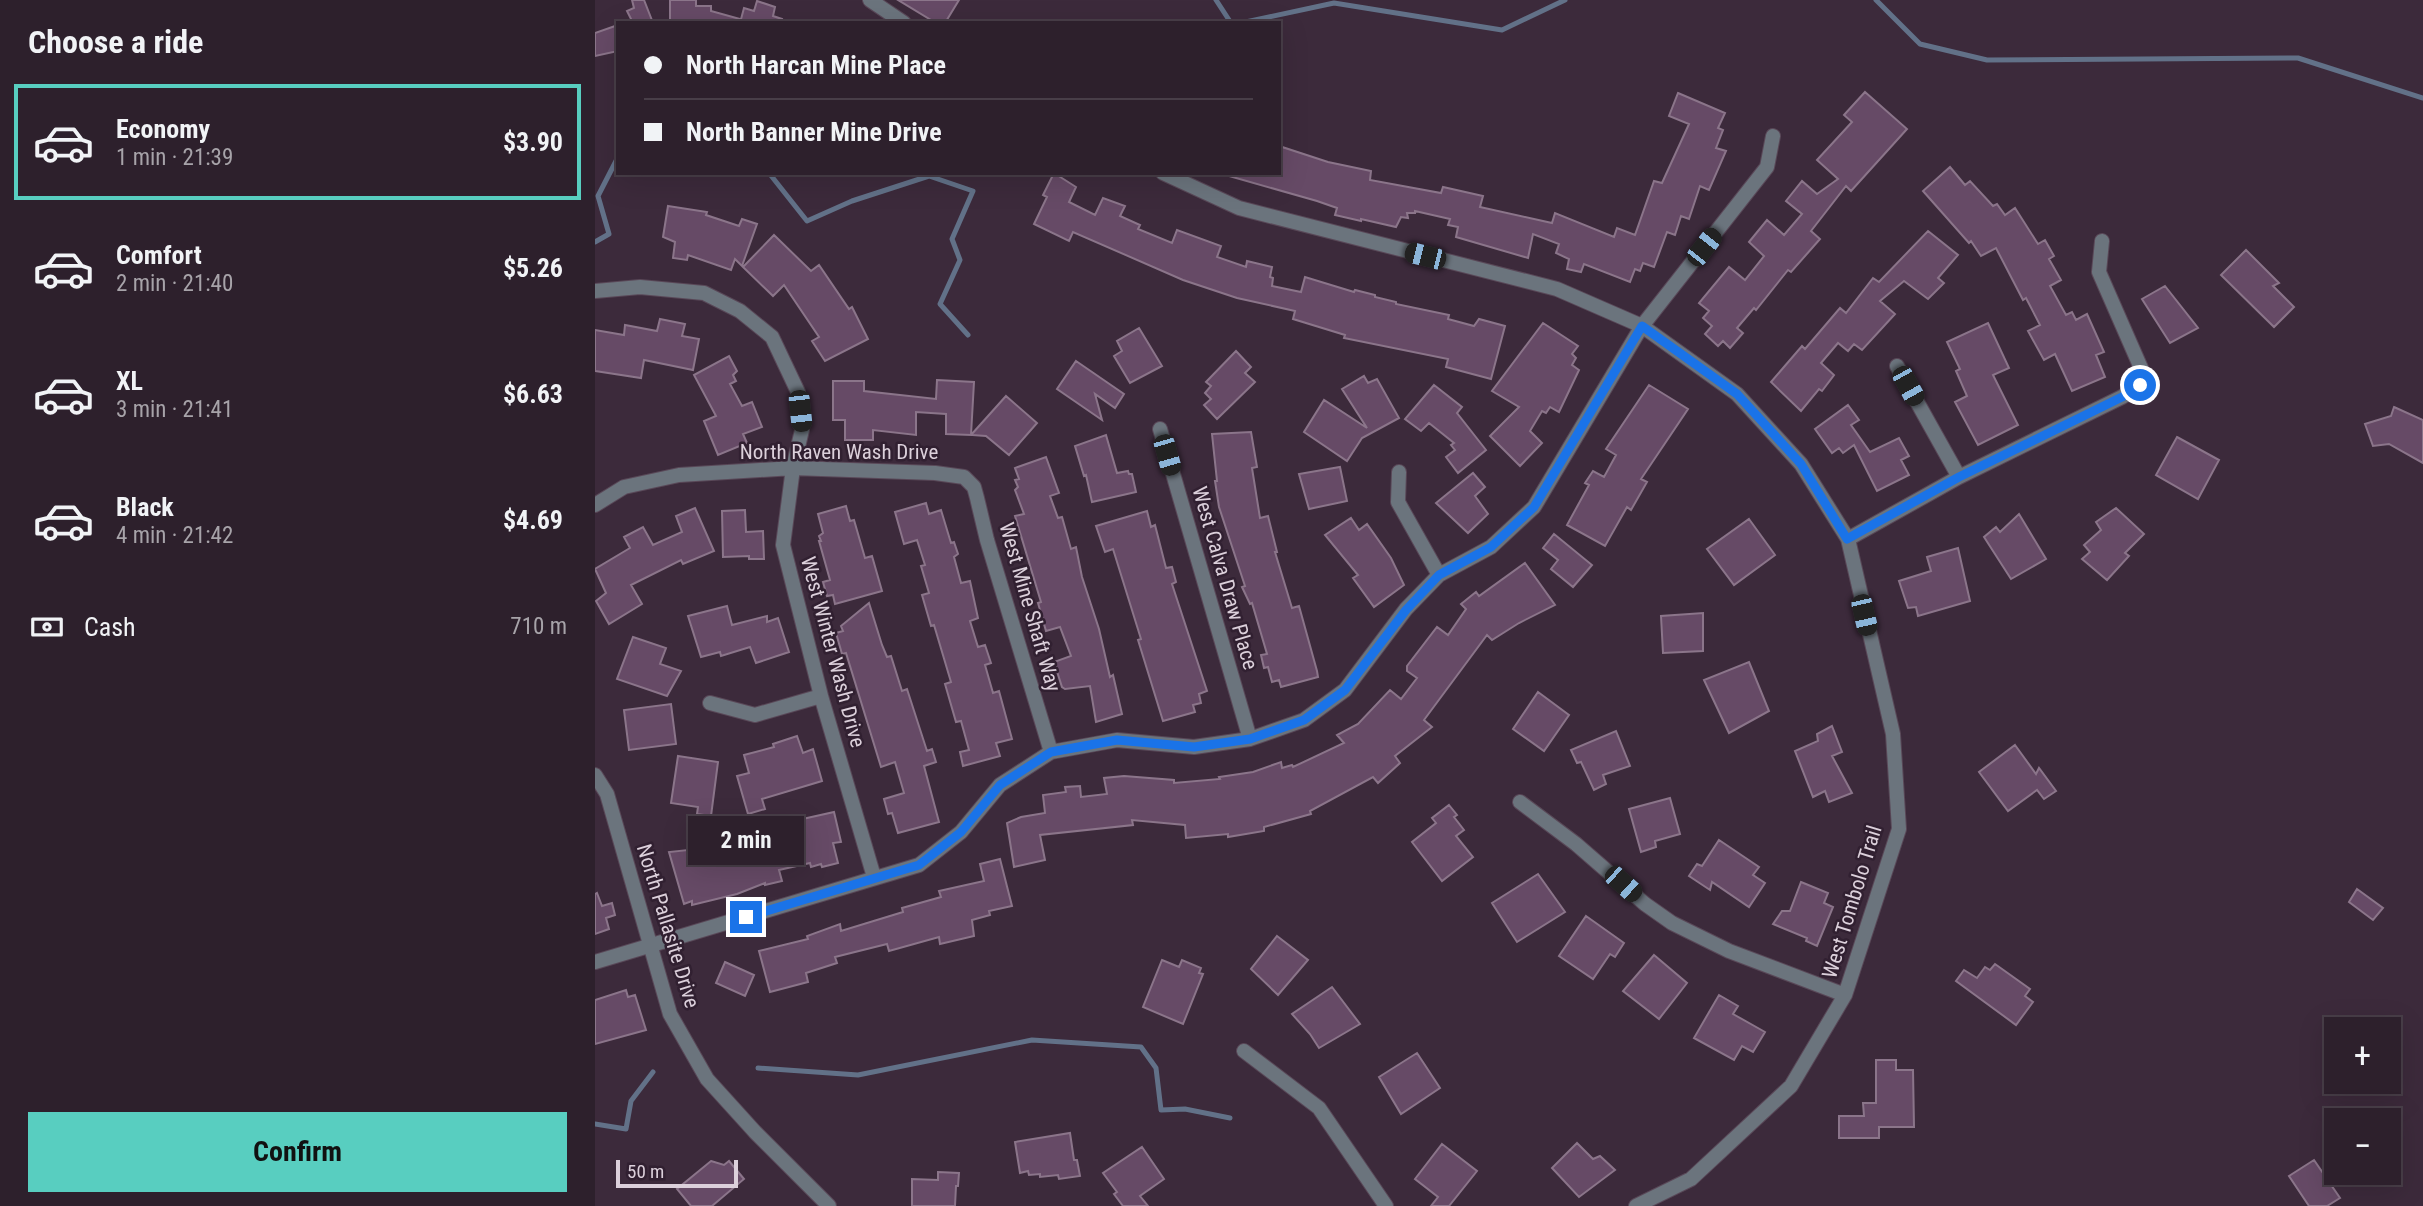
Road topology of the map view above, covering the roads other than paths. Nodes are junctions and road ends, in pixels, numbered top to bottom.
1 (870, 0) edge
2 (901, 21) edge
3 (1773, 136) dead end
4 (1167, 175) edge
5 (2102, 241) dead end
6 (595, 291) edge
7 (1642, 326) junction
8 (1897, 366) dead end
9 (1160, 429) dead end
10 (793, 468) junction
11 (1399, 472) dead end
12 (964, 477) joint
13 (1959, 477) junction
14 (595, 505) edge
15 (1847, 539) junction
16 (1439, 575) junction
17 (821, 696) junction
18 (710, 703) dead end
19 (1250, 739) junction
20 (1051, 752) junction
21 (595, 775) edge
22 (1520, 802) dead end
23 (874, 877) junction
24 (650, 947) junction
25 (595, 962) edge
26 (1845, 995) junction
27 (1244, 1051) dead end
28 (829, 1206) edge
29 (1386, 1206) edge
30 (1636, 1206) edge

1 - 2 street
3 - 7 street
4 - 7 street, West Tombolo Trail
5 - 13 street
6 - 10 street, West Winter Wash Drive
7 - 15 street, West Tombolo Trail
7 - 16 street
8 - 13 street
9 - 19 street, West Calva Draw Place
10 - 12 street, North Raven Wash Drive
10 - 14 street, North Raven Wash Drive
10 - 17 street, West Winter Wash Drive
11 - 16 street
12 - 20 street, West Mine Shaft Way
13 - 15 street
15 - 26 street, West Tombolo Trail
16 - 19 street
17 - 18 street
17 - 23 street, West Winter Wash Drive
19 - 20 street
20 - 23 street
21 - 24 street, North Pallasite Drive
22 - 26 street
23 - 24 street
24 - 25 street
24 - 28 street, North Pallasite Drive
26 - 30 street, West Tombolo Trail
27 - 29 street

